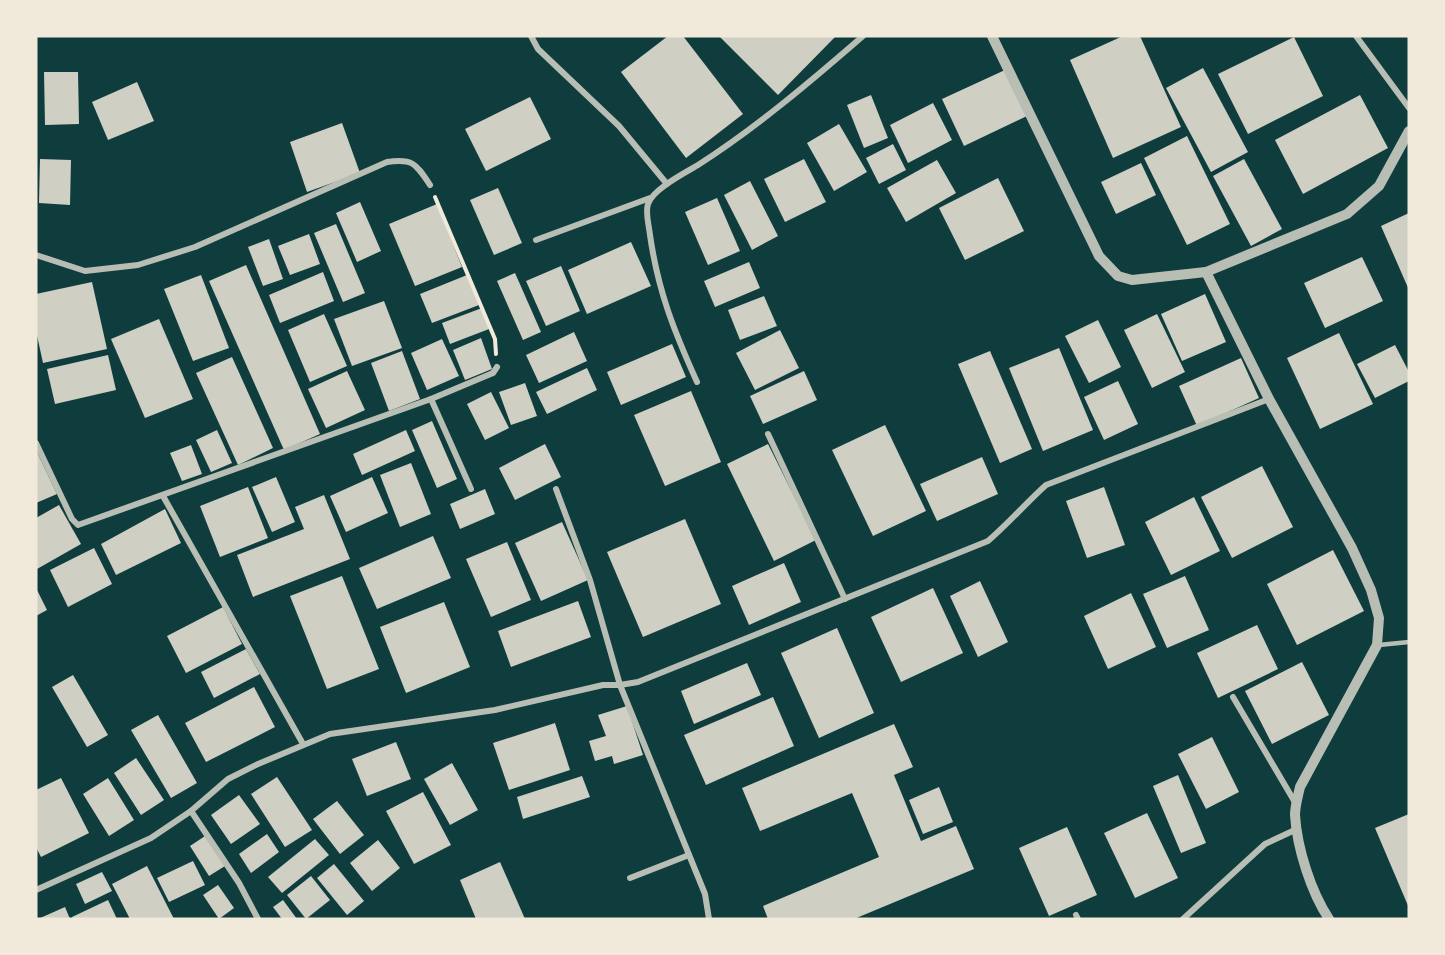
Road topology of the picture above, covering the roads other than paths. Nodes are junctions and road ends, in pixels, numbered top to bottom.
1 (531, 36) edge
2 (863, 36) edge
3 (992, 36) edge
4 (1356, 36) edge
5 (1409, 108) edge
6 (1409, 131) edge
7 (667, 184) junction
8 (430, 185) road end
9 (650, 198) junction
10 (536, 240) dead end
11 (36, 255) edge
12 (1206, 272) junction
13 (497, 367) road end
14 (697, 382) dead end
15 (431, 399) junction
16 (1269, 399) junction
17 (768, 434) dead end
18 (36, 443) edge
19 (471, 489) dead end
20 (556, 489) dead end
21 (163, 496) junction
22 (845, 599) junction
23 (1409, 642) edge
24 (1377, 645) junction
25 (620, 685) junction
26 (1233, 697) dead end
27 (303, 744) junction
28 (1296, 805) junction
29 (190, 811) junction
30 (1298, 829) junction
31 (689, 855) junction
32 (630, 878) dead end
33 (36, 890) edge
34 (258, 919) edge
35 (709, 919) edge
36 (1183, 919) edge
37 (1329, 919) edge

1 - 7 street
2 - 7 street
3 - 12 street
4 - 5 street
6 - 12 street
7 - 9 street
8 - 11 street
9 - 10 street
9 - 14 street
12 - 16 street
13 - 15 street
15 - 19 street
15 - 21 street
16 - 22 street
16 - 24 street
17 - 22 street
18 - 21 street
20 - 25 street
21 - 27 street
22 - 25 street
23 - 24 lane
24 - 28 street
25 - 27 street
25 - 31 street
26 - 28 street
27 - 29 street
28 - 30 street
29 - 33 street
29 - 34 street
30 - 36 street
30 - 37 street
31 - 32 street
31 - 35 street

